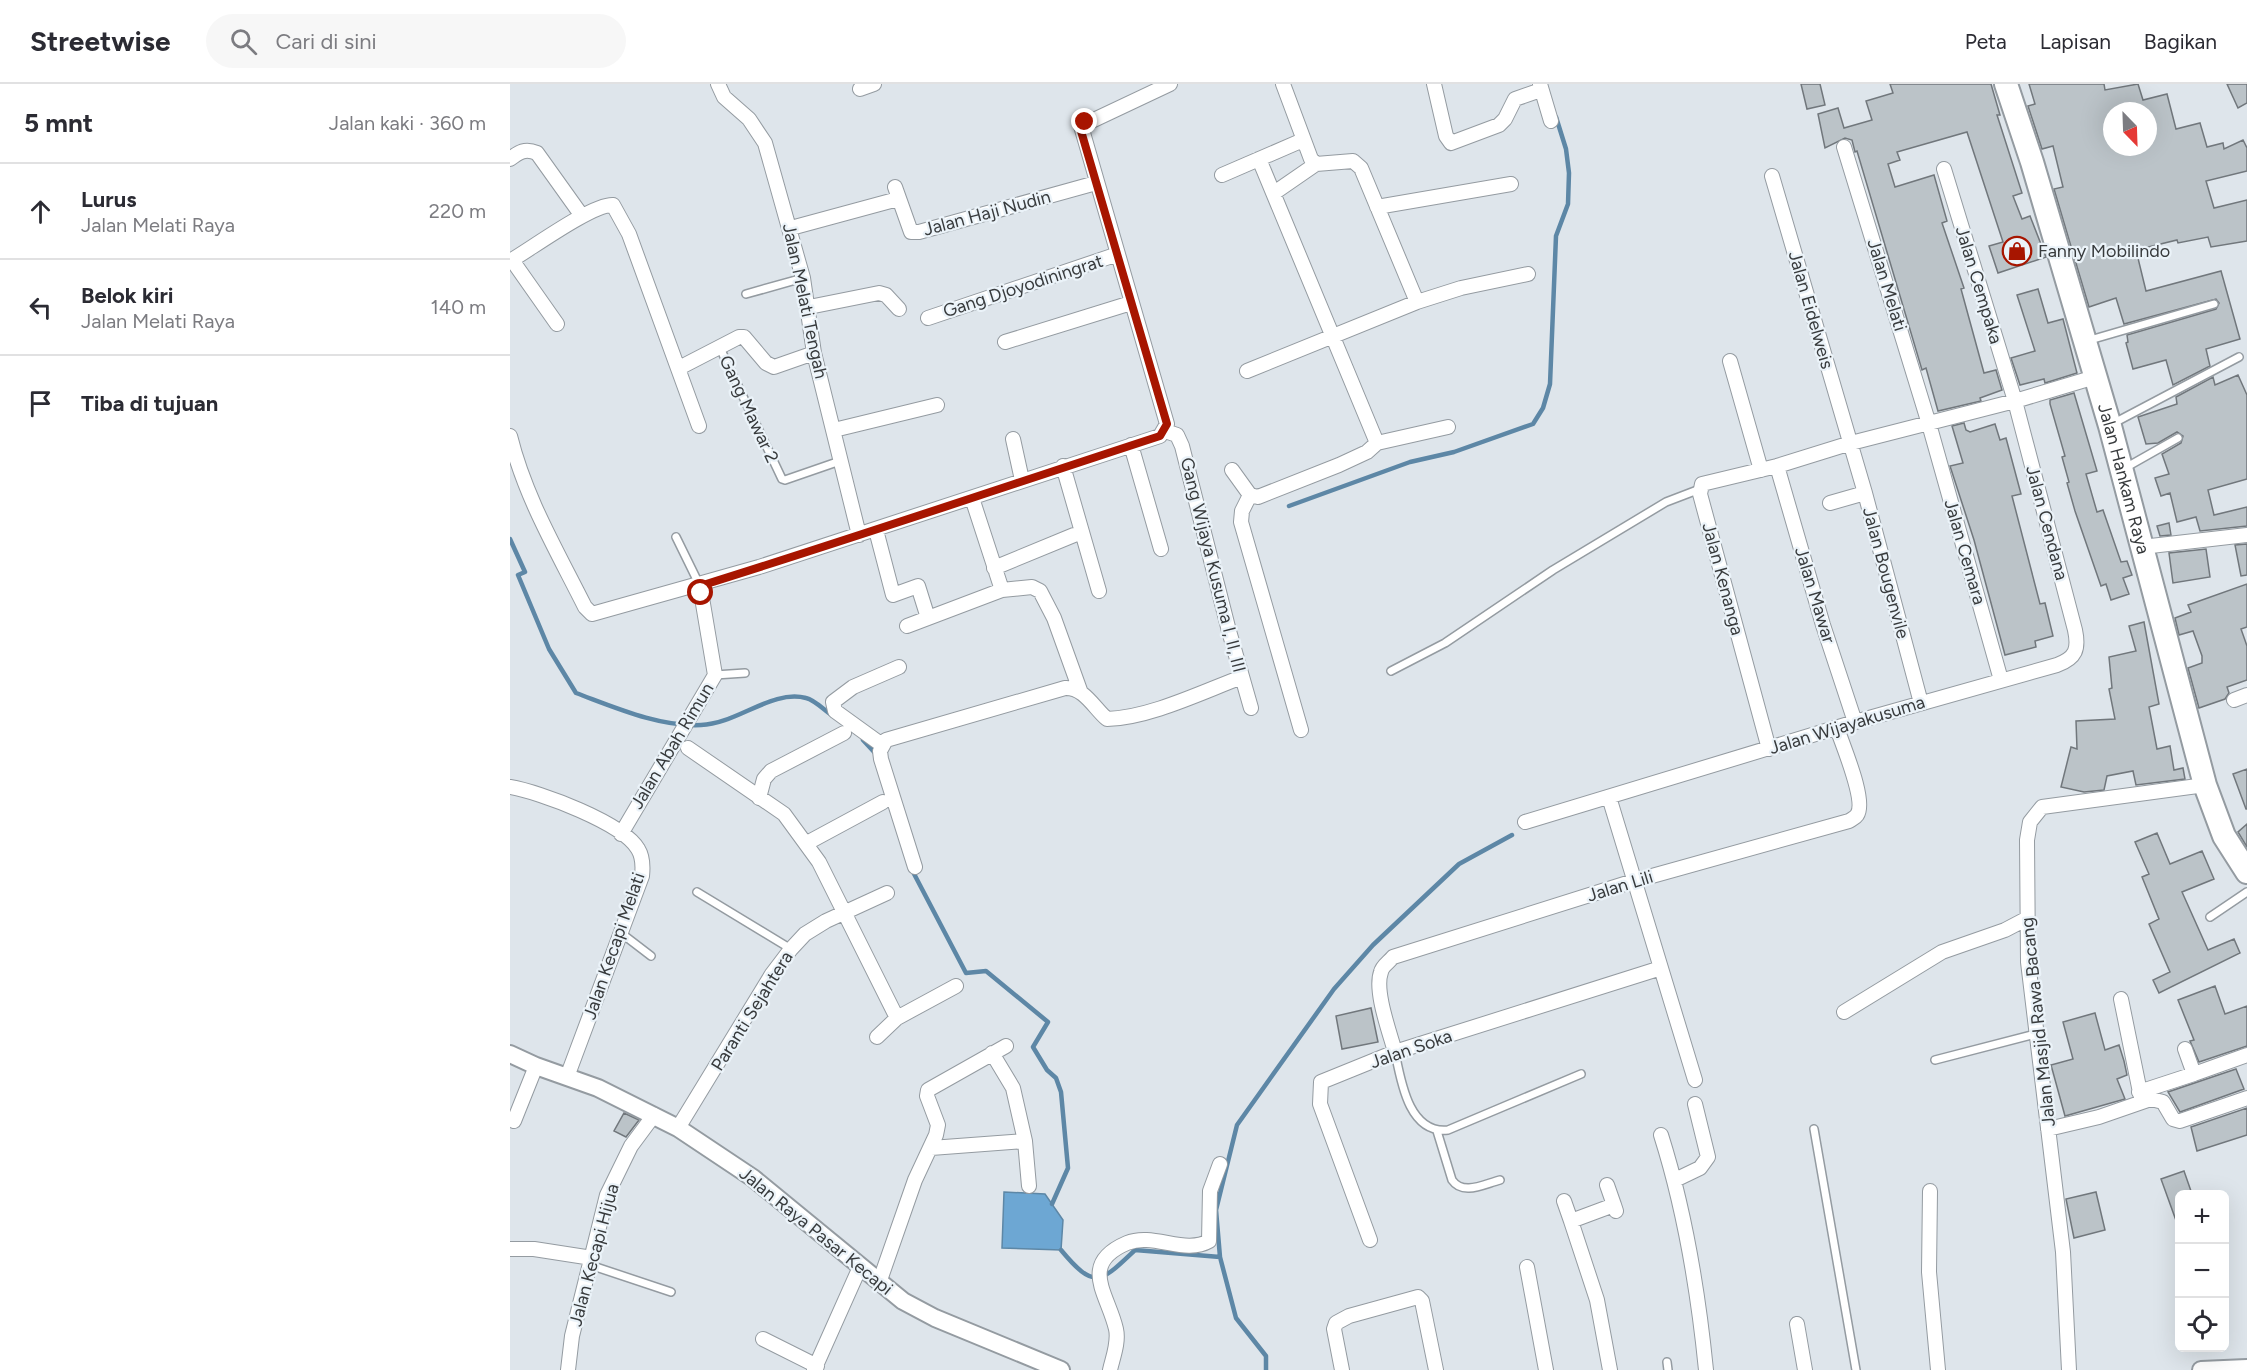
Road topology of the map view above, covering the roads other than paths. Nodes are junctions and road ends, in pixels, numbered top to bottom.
1 (718, 84) edge
2 (874, 84) edge
3 (1170, 84) edge
4 (1282, 84) edge
5 (1434, 84) edge
6 (2006, 84) edge
7 (1540, 87) edge
8 (1148, 88) edge
9 (860, 89) dead end
10 (1551, 121) dead end
11 (1303, 140) junction
12 (1844, 147) dead end
13 (510, 159) edge
14 (1259, 159) junction
15 (1316, 164) junction
16 (1944, 169) dead end
17 (1222, 174) dead end
18 (1773, 176) dead end
19 (1096, 183) junction
20 (1511, 184) dead end
21 (1274, 193) junction
22 (1377, 207) junction
23 (582, 216) junction
24 (791, 228) junction
25 (1118, 254) junction
26 (511, 261) edge
27 (1528, 274) dead end
28 (803, 278) junction
29 (746, 294) dead end
30 (1416, 302) junction
31 (1131, 303) junction
32 (2214, 304) dead end
33 (809, 306) junction
34 (899, 309) dead end
35 (928, 318) dead end
36 (557, 324) dead end
37 (1335, 337) junction
38 (2084, 341) junction
39 (1005, 342) dead end
40 (720, 348) junction
41 (814, 353) junction
42 (2239, 357) dead end
43 (1730, 361) dead end
44 (679, 368) junction
45 (1247, 371) dead end
46 (2095, 376) junction
47 (2014, 401) junction
48 (937, 405) dead end
49 (1929, 424) junction
50 (699, 426) dead end
51 (2110, 426) junction
52 (1448, 427) dead end
53 (834, 430) junction
54 (1165, 431) junction
55 (510, 436) edge
56 (2178, 438) dead end
57 (1013, 439) dead end
58 (1377, 443) junction
59 (1851, 443) junction
60 (1131, 446) junction
61 (840, 461) junction
62 (1063, 466) junction
63 (1778, 466) junction
64 (1232, 470) dead end
65 (1761, 470) junction
66 (2121, 470) junction
67 (1022, 480) junction
68 (1700, 489) junction
69 (1865, 493) junction
70 (1250, 495) junction
71 (972, 498) junction
72 (1830, 503) dead end
73 (876, 530) junction
74 (859, 535) junction
75 (1074, 535) dead end
76 (2247, 535) edge
77 (676, 537) dead end
78 (2142, 547) junction
79 (1161, 549) dead end
80 (994, 568) junction
81 (700, 586) junction
82 (1002, 590) junction
83 (1099, 591) dead end
84 (928, 618) junction
85 (907, 626) dead end
86 (2078, 646) joint
87 (899, 667) dead end
88 (1390, 671) dead end
89 (745, 673) dead end
90 (715, 675) junction
91 (1242, 677) junction
92 (2001, 680) junction
93 (1081, 693) junction
94 (1921, 703) junction
95 (1251, 708) dead end
96 (1855, 722) junction
97 (1837, 728) junction
98 (1301, 730) dead end
99 (844, 733) dead end
100 (882, 745) junction
101 (688, 748) dead end
102 (1769, 749) junction
103 (2205, 785) junction
104 (510, 787) edge
105 (1609, 797) junction
106 (759, 798) junction
107 (884, 802) dead end
108 (1525, 822) dead end
109 (621, 834) junction
110 (807, 843) junction
111 (915, 867) dead end
112 (2247, 872) edge
113 (1634, 881) junction
114 (697, 892) dead end
115 (2247, 892) edge
116 (887, 893) dead end
117 (844, 913) junction
118 (2210, 916) dead end
119 (2026, 919) junction
120 (621, 933) junction
121 (791, 949) junction
122 (651, 956) dead end
123 (1661, 968) junction
124 (956, 986) dead end
125 (2121, 999) dead end
126 (1844, 1012) dead end
127 (897, 1018) junction
128 (2036, 1034) junction
129 (877, 1036) dead end
130 (1006, 1046) dead end
131 (2186, 1050) dead end
132 (1395, 1052) junction
133 (992, 1053) junction
134 (510, 1054) edge
135 (2247, 1055) edge
136 (1935, 1060) dead end
137 (536, 1066) junction
138 (1581, 1074) dead end
139 (2194, 1074) junction
140 (567, 1077) junction
141 (1695, 1080) dead end
142 (2140, 1097) junction
143 (2247, 1098) edge
144 (1695, 1104) dead end
145 (654, 1115) junction
146 (514, 1121) dead end
147 (678, 1128) junction
148 (1814, 1129) dead end
149 (2048, 1129) junction
150 (1437, 1131) junction
151 (1660, 1134) dead end
152 (1025, 1142) junction
153 (931, 1148) junction
154 (1220, 1164) dead end
155 (1500, 1180) dead end
156 (1675, 1180) junction
157 (1607, 1185) dead end
158 (1029, 1186) dead end
159 (1930, 1191) dead end
160 (1564, 1201) dead end
161 (1571, 1221) junction
162 (1370, 1240) dead end
163 (510, 1250) edge
164 (591, 1262) junction
165 (860, 1267) junction
166 (1527, 1267) dead end
167 (879, 1283) junction
168 (671, 1292) dead end
169 (1797, 1324) dead end
170 (763, 1339) dead end
171 (1667, 1362) dead end
172 (816, 1368) edge
173 (2247, 1368) edge
174 (568, 1370) edge
175 (1061, 1370) edge
176 (1110, 1370) edge
177 (1342, 1370) edge
178 (1436, 1370) edge
179 (1546, 1370) edge
180 (1610, 1370) edge
181 (1668, 1370) edge
182 (1706, 1370) edge
183 (1806, 1370) edge
184 (1856, 1370) edge
185 (1938, 1370) edge
186 (2069, 1370) edge
187 (2201, 1370) edge

1 - 24 street, Jalan Melati Tengah
2 - 9 street
3 - 8 street
4 - 11 street
5 - 7 street
6 - 38 main road, Jalan Hankam Raya
7 - 10 street
8 - 19 street
11 - 14 street
11 - 15 street
12 - 49 street, Jalan Melati
13 - 23 street
14 - 17 street
14 - 21 street
15 - 21 street
15 - 22 street
16 - 47 street, Jalan Cempaka
18 - 59 street, Jalan Eidelweis
19 - 24 street, Jalan Haji Nudin
19 - 25 street
20 - 22 street
21 - 37 street
22 - 30 street
23 - 26 street
23 - 44 street
24 - 28 street, Jalan Melati Tengah
25 - 31 street
25 - 35 street, Gang Djoyodiningrat
26 - 36 street
27 - 30 street
28 - 29 lane
28 - 33 street, Jalan Melati Tengah
30 - 37 street
31 - 39 street
31 - 54 street
32 - 38 lane
33 - 34 street
33 - 41 street, Jalan Melati Tengah
37 - 45 street
37 - 58 street
38 - 46 main road, Jalan Hankam Raya
40 - 41 street
40 - 44 street
40 - 61 lane, Gang Mawar 2
41 - 53 street, Jalan Melati Tengah
42 - 51 lane
43 - 65 street
44 - 50 street
46 - 47 street
46 - 51 main road, Jalan Hankam Raya
47 - 49 street
47 - 86 street, Jalan Cendana
48 - 53 street
49 - 59 street
49 - 92 street, Jalan Cemara
51 - 66 main road, Jalan Hankam Raya
52 - 58 street
53 - 61 street, Jalan Melati Tengah
54 - 60 street
54 - 91 street, Gang Wijaya Kusuma I, II, III
55 - 81 street
56 - 66 lane
57 - 67 street
58 - 70 street
59 - 63 street
59 - 69 street, Jalan Bougenvile
60 - 62 street
60 - 79 street
61 - 74 street, Jalan Melati Tengah
62 - 67 street
62 - 83 street
63 - 65 street
63 - 96 street, Jalan Mawar
64 - 70 street
65 - 68 street
66 - 78 main road, Jalan Hankam Raya
67 - 71 street
68 - 88 lane
68 - 102 street, Jalan Kenanga
69 - 72 street
69 - 94 street, Jalan Bougenvile
70 - 98 street
71 - 73 street
71 - 80 street
73 - 74 street
73 - 84 street
74 - 81 street
75 - 80 street
76 - 78 street
77 - 81 lane
78 - 103 main road, Jalan Hankam Raya
80 - 82 street
81 - 90 street, Jalan Abah Rimun
82 - 84 street
82 - 93 street
84 - 85 street
86 - 92 street, Jalan Wijayakusuma
87 - 100 street
89 - 90 lane
90 - 109 street, Jalan Abah Rimun
91 - 93 street
91 - 95 street, Gang Wijaya Kusuma I, II, III
92 - 94 street, Jalan Wijayakusuma
93 - 100 street
94 - 96 street, Jalan Wijayakusuma
96 - 97 street, Jalan Wijayakusuma
97 - 102 street, Jalan Wijayakusuma
97 - 113 street, Jalan Lili
99 - 106 street
100 - 111 street
101 - 106 street
102 - 105 street, Jalan Wijayakusuma
103 - 112 main road, Jalan Hankam Raya
103 - 119 street, Jalan Masjid Rawa Bacang
104 - 109 street, Jalan Kecapi Melati
105 - 108 street, Jalan Wijayakusuma
105 - 113 street
106 - 110 street
107 - 110 street
109 - 120 street, Jalan Kecapi Melati
110 - 117 street
113 - 123 street
113 - 132 street, Jalan Lili
114 - 121 lane
115 - 118 lane
116 - 117 street, Paranti Sejahtera
117 - 121 street, Paranti Sejahtera
117 - 127 street
119 - 126 street
119 - 128 street, Jalan Masjid Rawa Bacang
120 - 122 lane
120 - 140 street, Jalan Kecapi Melati
121 - 147 street, Paranti Sejahtera
123 - 132 street, Jalan Soka
123 - 141 street
124 - 127 street
125 - 142 street
127 - 129 street
128 - 136 lane
128 - 149 street, Jalan Masjid Rawa Bacang
130 - 133 street
131 - 139 street
132 - 150 lane
132 - 162 street, Jalan Soka
133 - 152 street
133 - 153 street
134 - 137 street, Jalan Raya Pasar Kecapi
135 - 139 street
137 - 140 street, Jalan Raya Pasar Kecapi
137 - 146 street
138 - 150 lane
139 - 142 street
140 - 145 street, Jalan Raya Pasar Kecapi
142 - 143 street
142 - 149 street
144 - 156 street
145 - 147 street, Jalan Raya Pasar Kecapi
145 - 164 street, Jalan Kecapi Hijua
147 - 165 street, Jalan Raya Pasar Kecapi
148 - 184 lane
149 - 186 street, Jalan Masjid Rawa Bacang
150 - 155 lane
151 - 156 street
152 - 153 street
152 - 158 street
153 - 167 street
154 - 176 street
156 - 182 street
157 - 161 street
159 - 185 street
160 - 161 street
161 - 180 street
163 - 164 street
164 - 168 lane
164 - 174 street, Jalan Kecapi Hijua
165 - 167 street, Jalan Raya Pasar Kecapi
165 - 172 street
166 - 179 street
167 - 175 street, Jalan Raya Pasar Kecapi
169 - 183 street
170 - 172 street
171 - 181 lane
173 - 187 street
177 - 178 street

